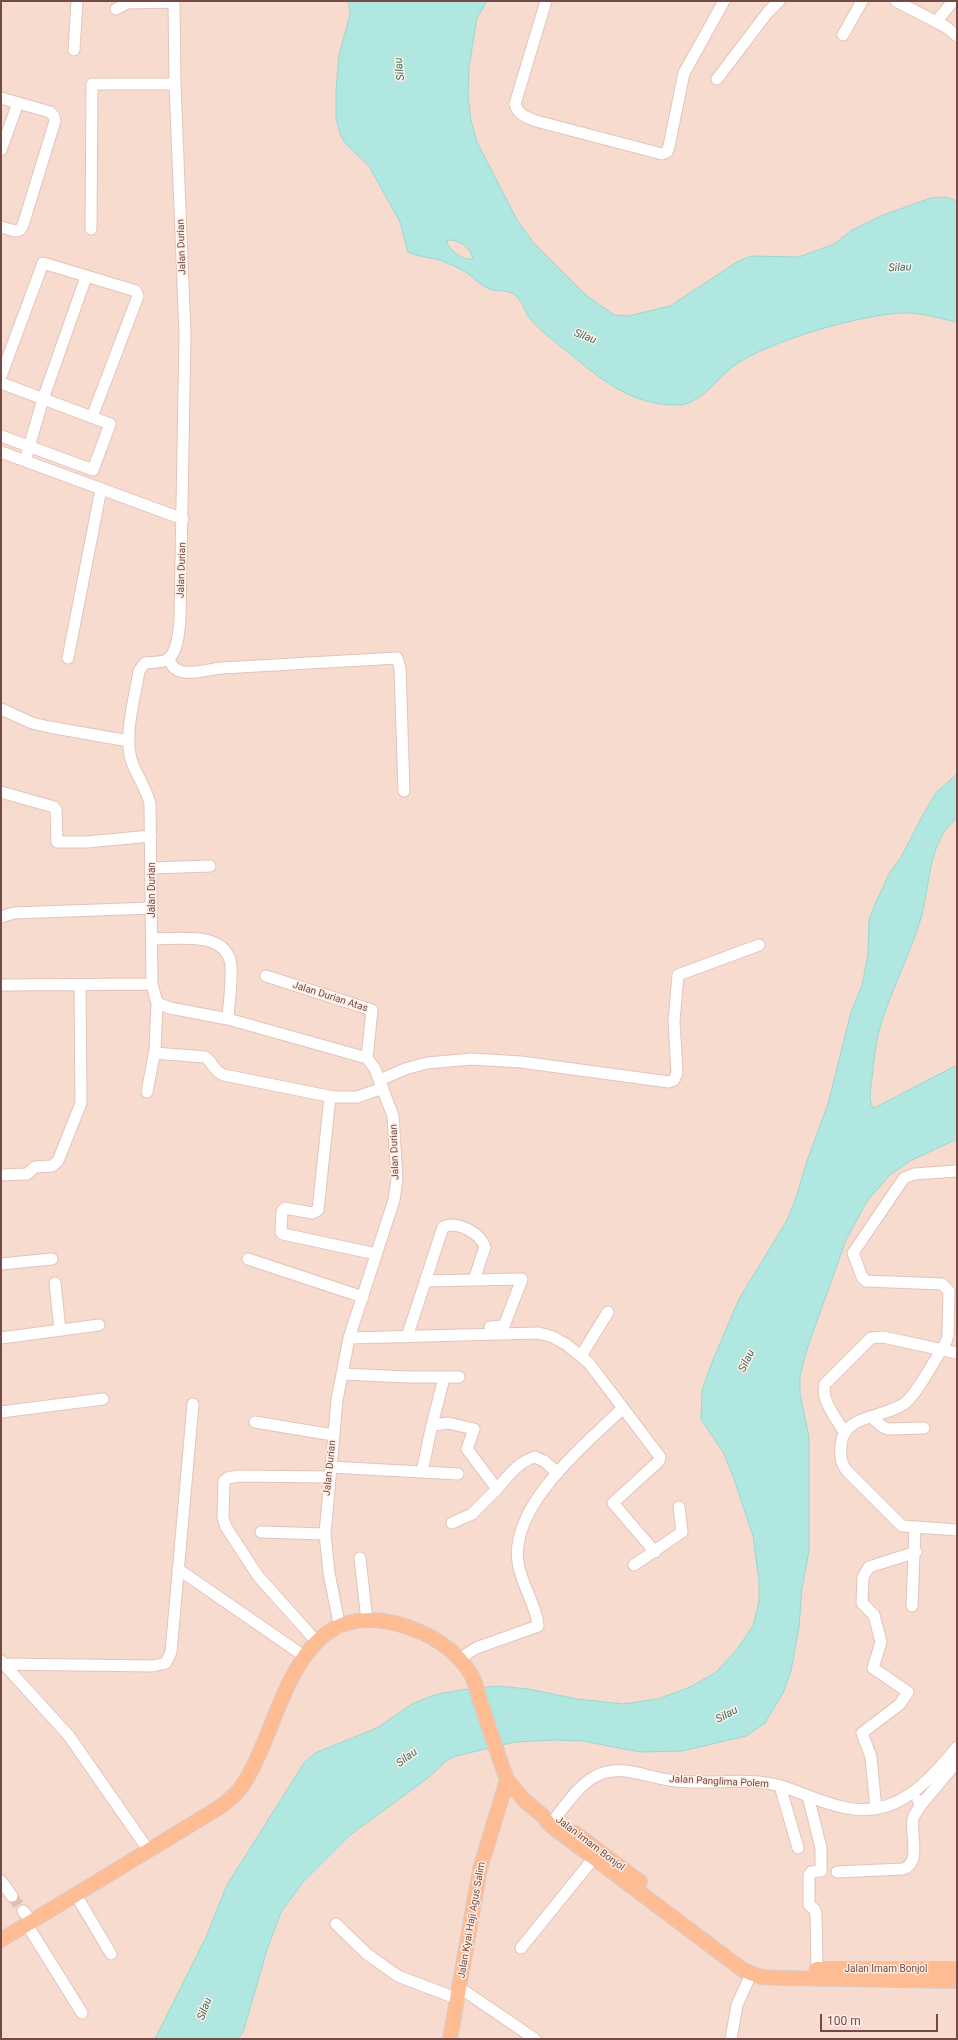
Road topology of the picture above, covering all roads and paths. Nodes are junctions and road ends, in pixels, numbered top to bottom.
1 (77, 1) edge
2 (174, 1) edge
3 (546, 1) edge
4 (724, 1) edge
5 (779, 1) edge
6 (862, 1) edge
7 (896, 1) edge
8 (953, 1) edge
9 (116, 9) dead end
10 (936, 22) junction
11 (843, 35) dead end
12 (957, 36) edge
13 (74, 50) dead end
14 (717, 79) dead end
15 (175, 84) junction
16 (1, 98) edge
17 (18, 103) junction
18 (1, 150) edge
19 (1, 227) edge
20 (91, 229) dead end
21 (89, 278) junction
22 (1, 376) edge
23 (1, 384) edge
24 (46, 400) junction
25 (92, 417) junction
26 (1, 436) edge
27 (30, 447) junction
28 (1, 452) edge
29 (25, 461) junction
30 (101, 489) junction
31 (183, 519) junction
32 (68, 658) dead end
33 (169, 658) junction
34 (1, 709) edge
35 (129, 741) junction
36 (404, 791) dead end
37 (1, 792) edge
38 (151, 836) junction
39 (210, 866) dead end
40 (152, 868) junction
41 (152, 908) junction
42 (1, 917) edge
43 (152, 939) junction
44 (759, 945) dead end
45 (266, 976) dead end
46 (80, 984) junction
47 (152, 984) junction
48 (1, 985) edge
49 (157, 1003) junction
50 (228, 1019) junction
51 (154, 1053) junction
52 (367, 1058) junction
53 (381, 1084) junction
54 (147, 1092) dead end
55 (330, 1097) junction
56 (957, 1171) edge
57 (1, 1175) edge
58 (376, 1254) junction
59 (52, 1259) dead end
60 (248, 1259) dead end
61 (1, 1264) edge
62 (474, 1280) junction
63 (425, 1281) junction
64 (55, 1283) dead end
65 (363, 1297) junction
66 (608, 1312) dead end
67 (99, 1325) dead end
68 (60, 1330) junction
69 (408, 1333) junction
70 (1, 1338) edge
71 (349, 1338) junction
72 (941, 1350) junction
73 (957, 1353) edge
74 (581, 1356) junction
75 (343, 1374) junction
76 (459, 1377) dead end
77 (444, 1378) junction
78 (103, 1399) dead end
79 (193, 1404) dead end
80 (623, 1408) junction
81 (1, 1412) edge
82 (871, 1417) junction
83 (255, 1422) dead end
84 (924, 1428) dead end
85 (431, 1429) junction
86 (844, 1432) junction
87 (333, 1435) junction
88 (330, 1472) junction
89 (422, 1472) junction
90 (558, 1473) junction
91 (458, 1474) dead end
92 (497, 1489) junction
93 (679, 1507) dead end
94 (452, 1523) dead end
95 (915, 1528) junction
96 (957, 1530) edge
97 (261, 1532) dead end
98 (325, 1534) junction
99 (656, 1552) junction
100 (916, 1552) junction
101 (360, 1558) dead end
102 (634, 1565) dead end
103 (178, 1569) junction
104 (912, 1606) dead end
105 (367, 1621) junction
106 (340, 1628) junction
107 (316, 1642) junction
108 (304, 1656) junction
109 (459, 1659) junction
110 (2, 1662) edge
111 (957, 1747) edge
112 (957, 1762) edge
113 (507, 1780) junction
114 (780, 1786) junction
115 (914, 1792) junction
116 (808, 1796) junction
117 (921, 1805) junction
118 (876, 1809) junction
119 (549, 1820) junction
120 (798, 1848) dead end
121 (149, 1851) junction
122 (598, 1859) junction
123 (837, 1872) dead end
124 (1, 1881) edge
125 (76, 1895) junction
126 (12, 1896) tunnel mouth
127 (27, 1918) junction
128 (336, 1924) dead end
129 (1, 1940) edge
130 (521, 1948) dead end
131 (111, 1954) dead end
132 (817, 1969) junction
133 (957, 1969) edge
134 (751, 1974) junction
135 (893, 1974) junction
136 (957, 1981) edge
137 (459, 1993) junction
138 (82, 2013) dead end
139 (450, 2039) edge
140 (535, 2039) edge
141 (731, 2039) edge

1 - 13 street
2 - 9 street
2 - 15 street, Jalan Durian
3 - 4 street
5 - 14 street
6 - 11 street
7 - 10 street
8 - 10 street
10 - 12 street
15 - 20 street
15 - 31 street, Jalan Durian
16 - 17 street
17 - 18 street
17 - 19 street
21 - 22 street
21 - 24 street
21 - 25 street
23 - 24 street
24 - 25 street
24 - 27 street
25 - 27 street
26 - 27 street
27 - 29 street
28 - 29 street
29 - 30 street
30 - 31 street
30 - 32 street
31 - 33 street, Jalan Durian
33 - 35 street, Jalan Durian
33 - 36 street
34 - 35 street
35 - 38 street, Jalan Durian
37 - 38 street
38 - 40 street, Jalan Durian
39 - 40 street
40 - 41 street, Jalan Durian
41 - 42 street
41 - 43 street, Jalan Durian
43 - 47 street, Jalan Durian
43 - 50 street
44 - 53 street
45 - 52 street, Jalan Durian Atas
46 - 47 street
46 - 48 street
46 - 57 street
47 - 49 street, Jalan Durian
49 - 50 street
49 - 51 street, Jalan Durian
50 - 52 street
51 - 54 street, Jalan Durian
51 - 55 street
52 - 53 street, Jalan Durian
53 - 55 street
53 - 58 street, Jalan Durian
55 - 58 street
56 - 72 street
58 - 65 street, Jalan Durian
59 - 61 street
60 - 65 street
62 - 63 street
62 - 63 street
62 - 69 street
63 - 69 street
64 - 68 street
65 - 71 street, Jalan Durian
66 - 74 street
67 - 68 street
68 - 70 street
69 - 71 street
69 - 74 street
71 - 75 street, Jalan Durian
72 - 73 street
72 - 82 street
72 - 86 street
74 - 80 street
75 - 77 street
75 - 87 street, Jalan Durian
76 - 77 street
77 - 85 street
78 - 81 street
79 - 103 street
80 - 90 street
80 - 99 street
82 - 84 street
82 - 86 street
83 - 87 street
85 - 89 street
85 - 92 street
86 - 95 street
87 - 88 street, Jalan Durian
88 - 89 street
88 - 98 street, Jalan Durian
88 - 107 street
89 - 91 street
90 - 92 street
90 - 109 street
92 - 94 street
93 - 99 street
95 - 96 street
95 - 100 street
97 - 98 street
98 - 106 street, Jalan Durian
99 - 102 street
100 - 104 street
100 - 118 street
101 - 105 street
103 - 108 street
103 - 110 street
105 - 106 main road
105 - 109 main road
106 - 107 main road
107 - 108 main road
108 - 121 main road
109 - 113 main road
110 - 121 street
111 - 115 street, Jalan Panglima Polem
112 - 117 street
113 - 119 main road, Jalan Imam Bonjol
113 - 137 main road, Jalan Kyai Haji Agus Salim
114 - 116 street, Jalan Panglima Polem
114 - 119 street, Jalan Panglima Polem
114 - 120 street
115 - 117 street
115 - 118 street, Jalan Panglima Polem
116 - 118 street, Jalan Panglima Polem
116 - 132 street
117 - 123 street
119 - 122 main road, Jalan Imam Bonjol
121 - 125 main road
122 - 130 street
122 - 132 main road, Jalan Imam Bonjol
122 - 134 main road, Jalan Imam Bonjol
124 - 126 street
125 - 127 main road
125 - 131 street
127 - 129 main road
127 - 138 street
128 - 137 street
132 - 135 main road, Jalan Imam Bonjol
133 - 135 main road, Jalan Imam Bonjol
134 - 135 main road, Jalan Imam Bonjol
134 - 141 street
135 - 136 main road, Jalan Imam Bonjol
137 - 139 main road, Jalan Kyai Haji Agus Salim
137 - 140 street

